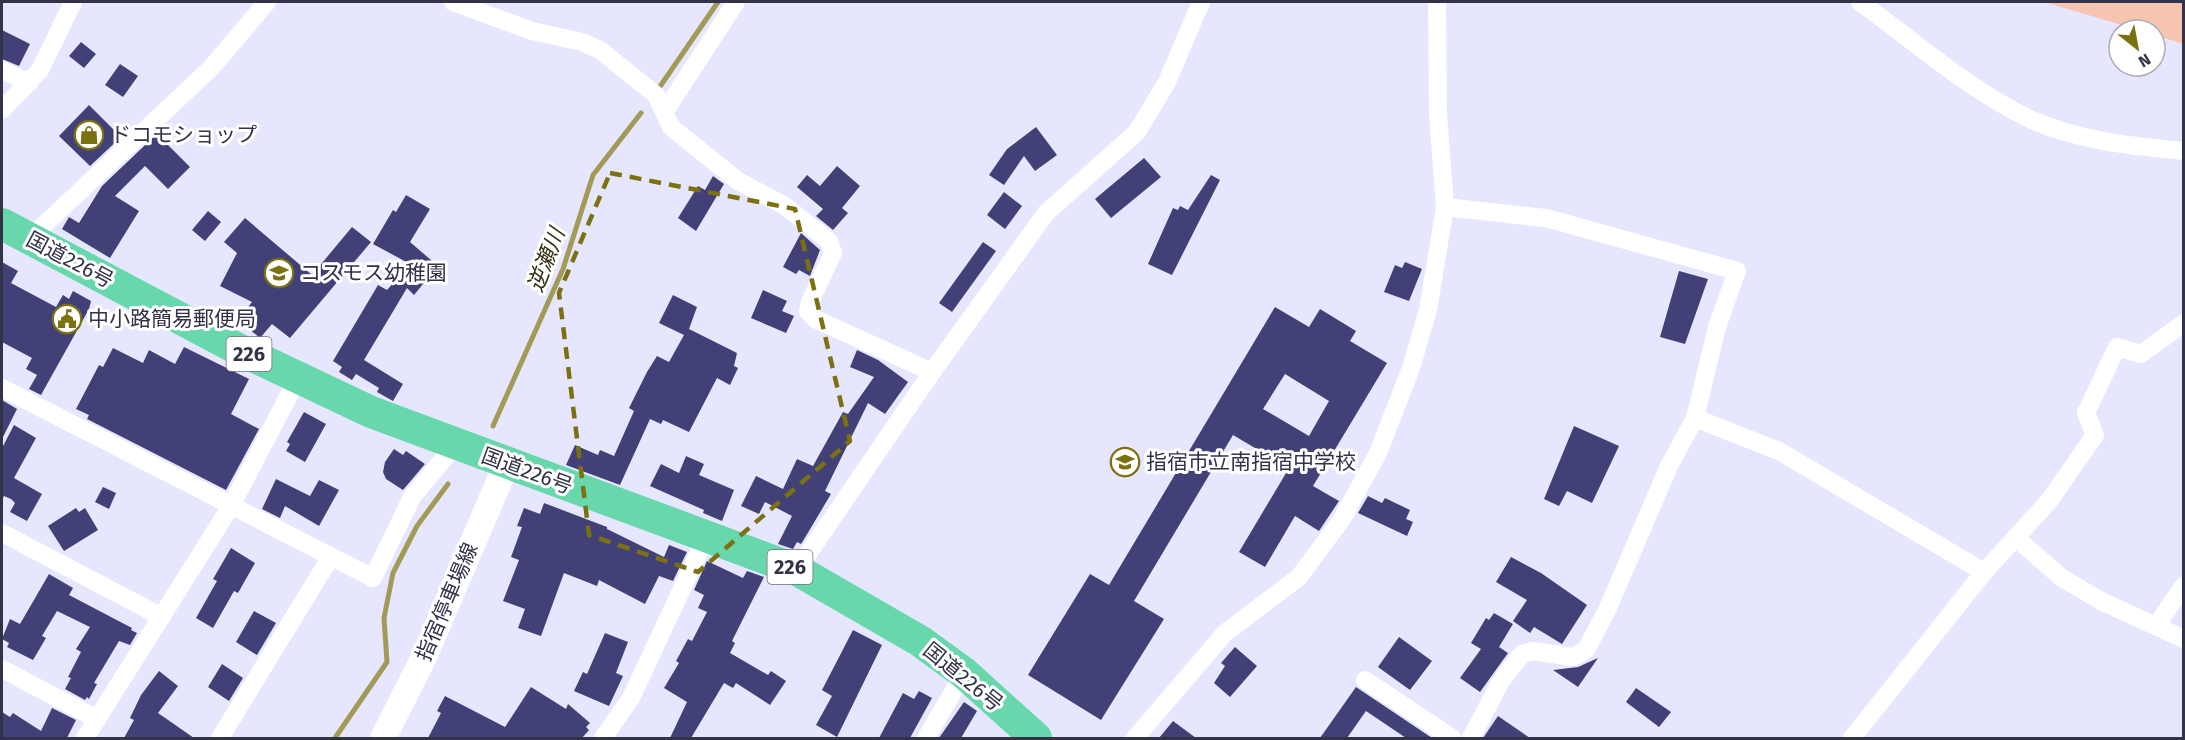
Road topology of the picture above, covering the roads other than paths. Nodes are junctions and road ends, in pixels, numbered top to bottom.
1 (73, 2) edge
2 (267, 2) edge
3 (459, 2) edge
4 (736, 2) edge
5 (1201, 2) edge
6 (1437, 2) edge
7 (1860, 2) edge
8 (2, 70) edge
9 (29, 83) junction
10 (2, 110) edge
11 (666, 111) junction
12 (2184, 151) edge
13 (1445, 207) junction
14 (2, 224) edge
15 (29, 239) junction
16 (2184, 323) edge
17 (932, 372) junction
18 (298, 378) junction
19 (2, 388) edge
20 (1695, 417) junction
21 (456, 444) junction
22 (507, 464) junction
23 (231, 506) junction
24 (2, 533) edge
25 (707, 536) junction
26 (2016, 538) junction
27 (330, 558) junction
28 (797, 570) junction
29 (1984, 572) junction
30 (2184, 585) edge
31 (162, 617) junction
32 (2156, 626) junction
33 (2184, 639) edge
34 (2, 669) edge
35 (964, 673) junction
36 (1365, 680) dead end
37 (97, 719) junction
38 (85, 738) edge
39 (220, 738) edge
40 (383, 738) edge
41 (603, 738) edge
42 (926, 738) edge
43 (1036, 738) edge
44 (1135, 738) edge
45 (1452, 738) edge
46 (1471, 738) edge
47 (1852, 738) edge

1 - 9 street
2 - 15 street
3 - 11 street
4 - 11 street
5 - 17 street
6 - 13 street
7 - 12 street
8 - 9 street
9 - 10 street
11 - 17 street
13 - 20 street
13 - 44 street
14 - 15 highway, 国道226号 / 226
15 - 18 highway, 国道226号 / 226
16 - 26 street
17 - 28 street
18 - 21 highway, 国道226号 / 226
18 - 23 street
19 - 23 street
20 - 29 street
20 - 46 street
21 - 22 highway, 国道226号 / 226
21 - 27 street
22 - 25 highway, 国道226号 / 226
22 - 40 main road, 指宿停車場線
23 - 27 street
23 - 31 street
24 - 31 street
25 - 28 highway, 国道226号 / 226
25 - 41 street
26 - 29 street
26 - 32 street
27 - 39 street
28 - 35 highway, 国道226号 / 226
29 - 47 street
30 - 32 street
31 - 37 street
32 - 33 street
34 - 37 street
35 - 42 street
35 - 43 highway, 国道226号 / 226
36 - 45 street
37 - 38 street

